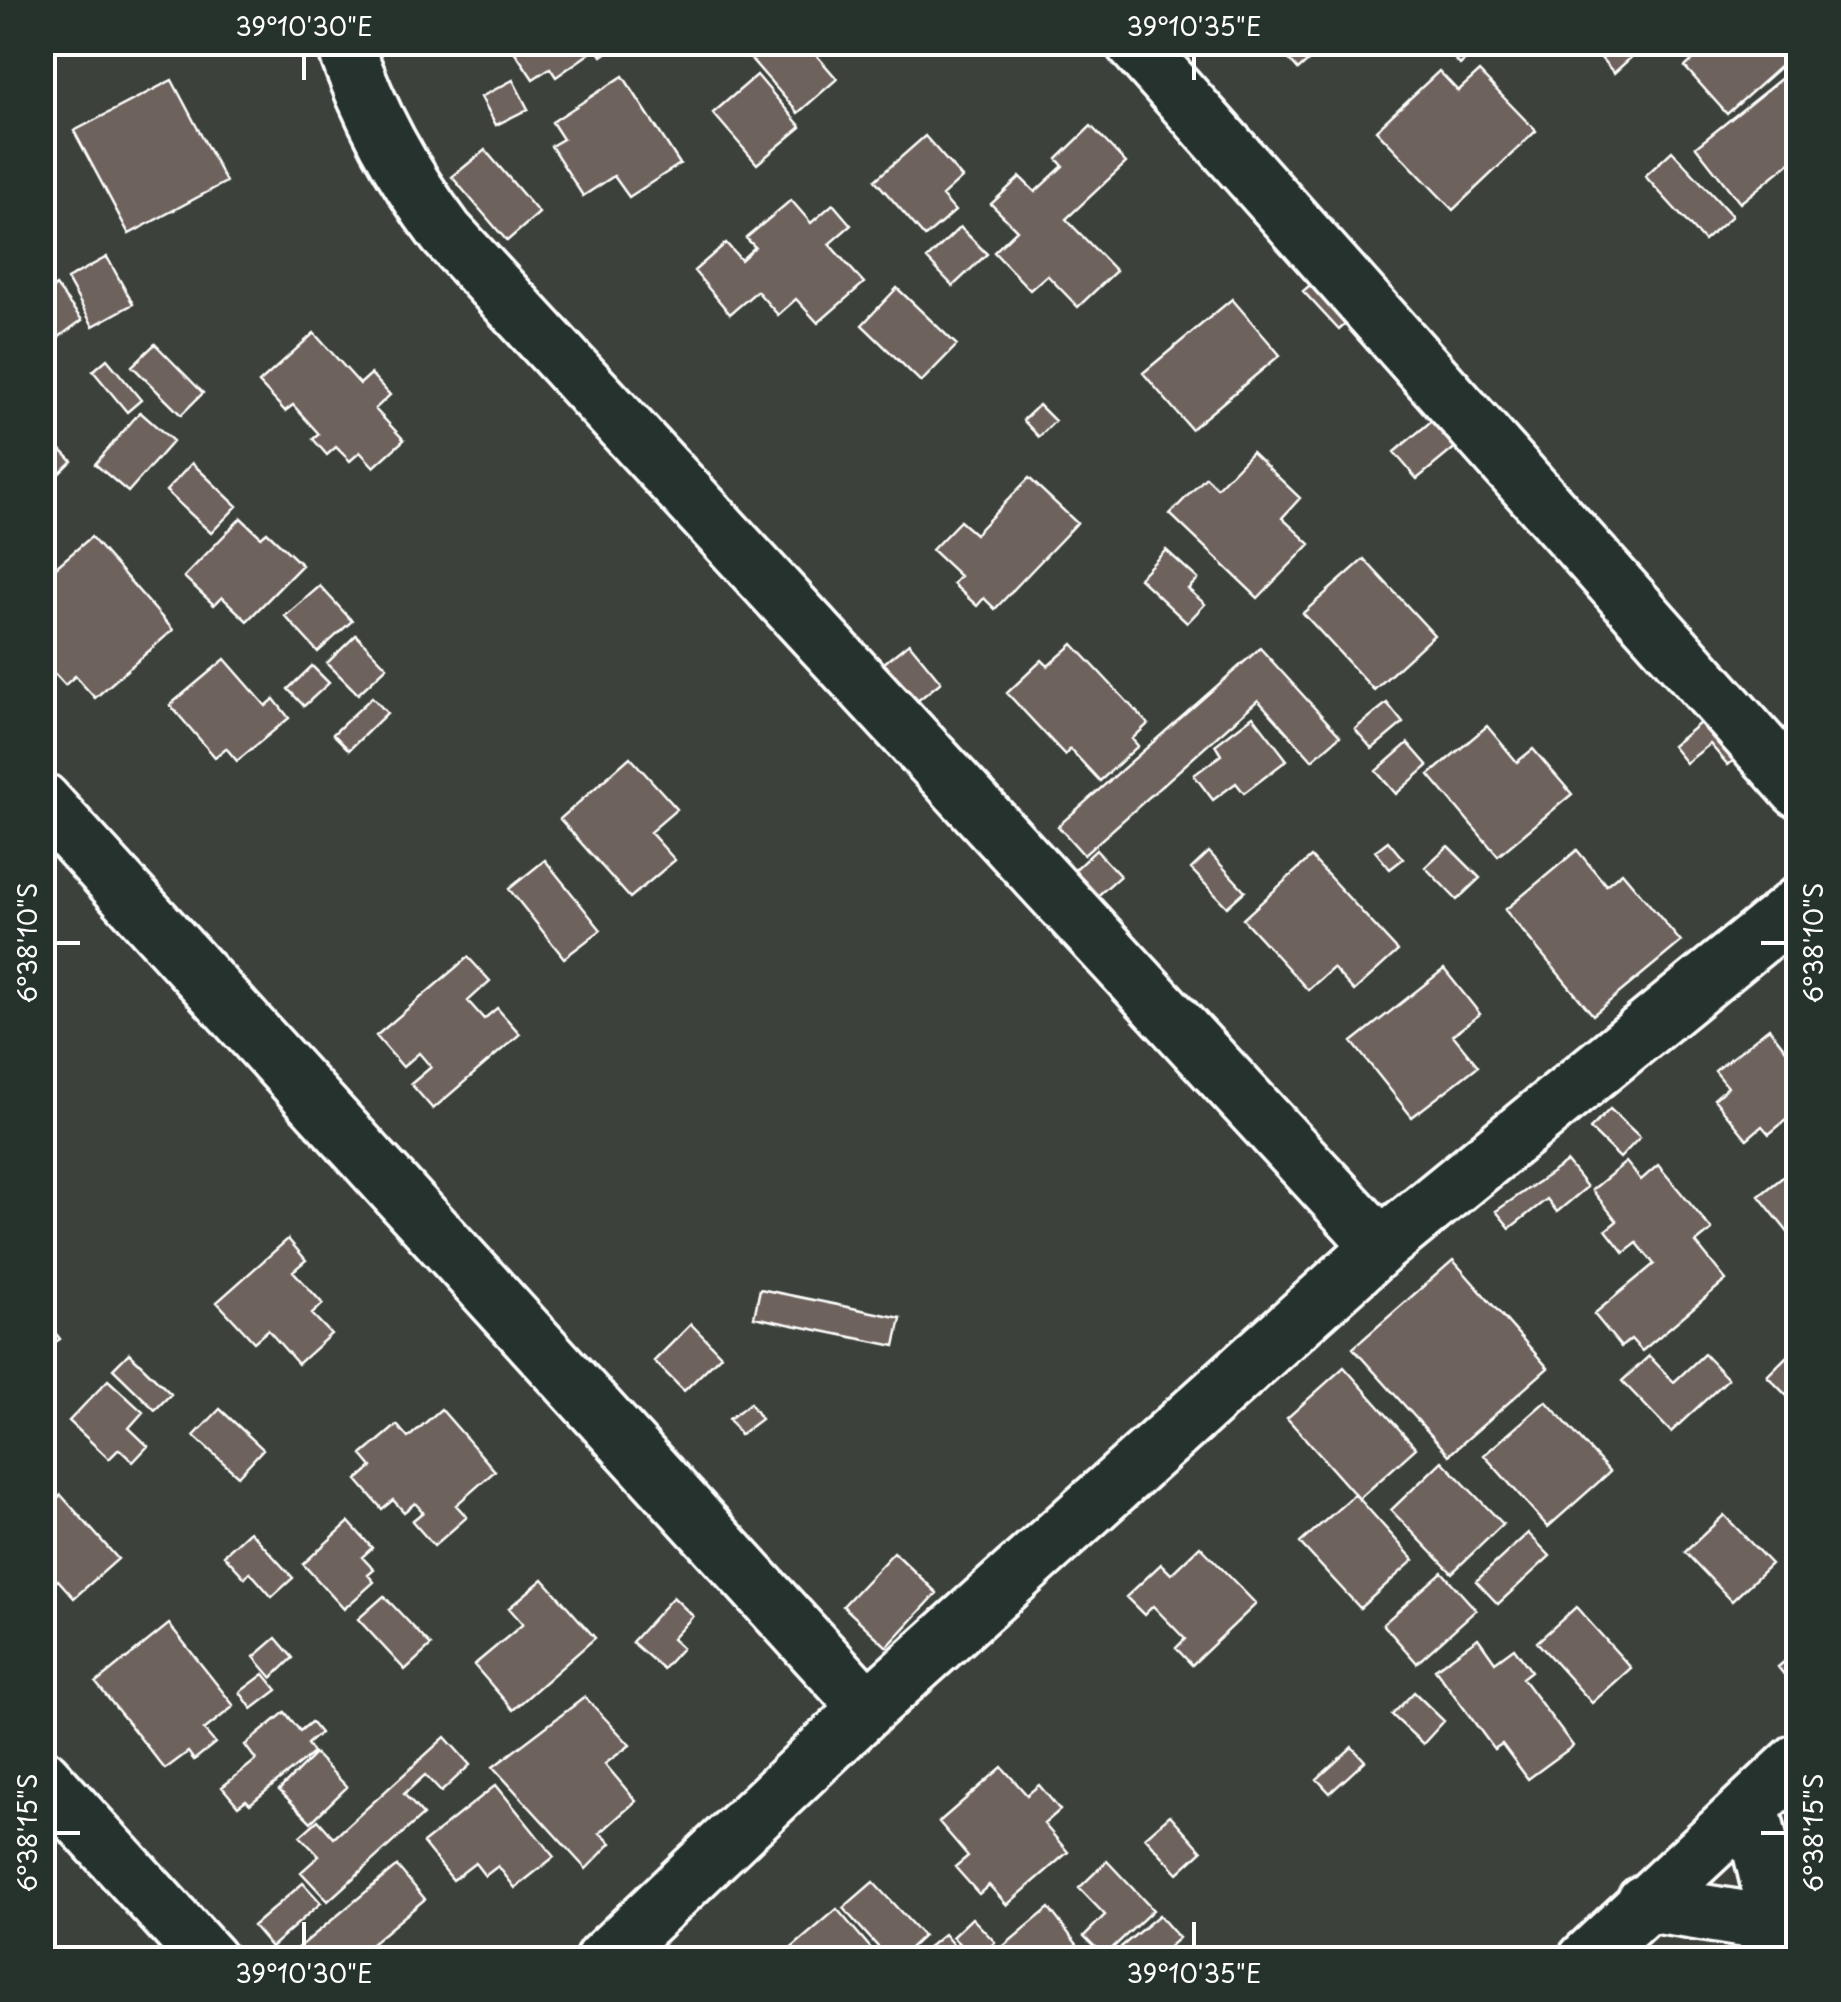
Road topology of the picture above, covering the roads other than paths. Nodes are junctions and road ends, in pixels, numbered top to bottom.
1 (344, 42) edge
2 (1133, 42) edge
3 (1798, 789) edge
4 (42, 801) edge
5 (1798, 904) edge
6 (1381, 1246) junction
7 (868, 1708) junction
8 (1798, 1762) edge
9 (42, 1777) edge
10 (1750, 1807) junction
11 (1644, 1903) junction
12 (1789, 1939) edge
13 (209, 1960) edge
14 (604, 1960) edge
15 (1586, 1960) edge

1 - 6 street
2 - 3 street
4 - 7 street
5 - 6 street
6 - 7 street
7 - 14 street
8 - 10 street
9 - 13 street
10 - 11 street
10 - 12 street
11 - 12 street
11 - 15 street

